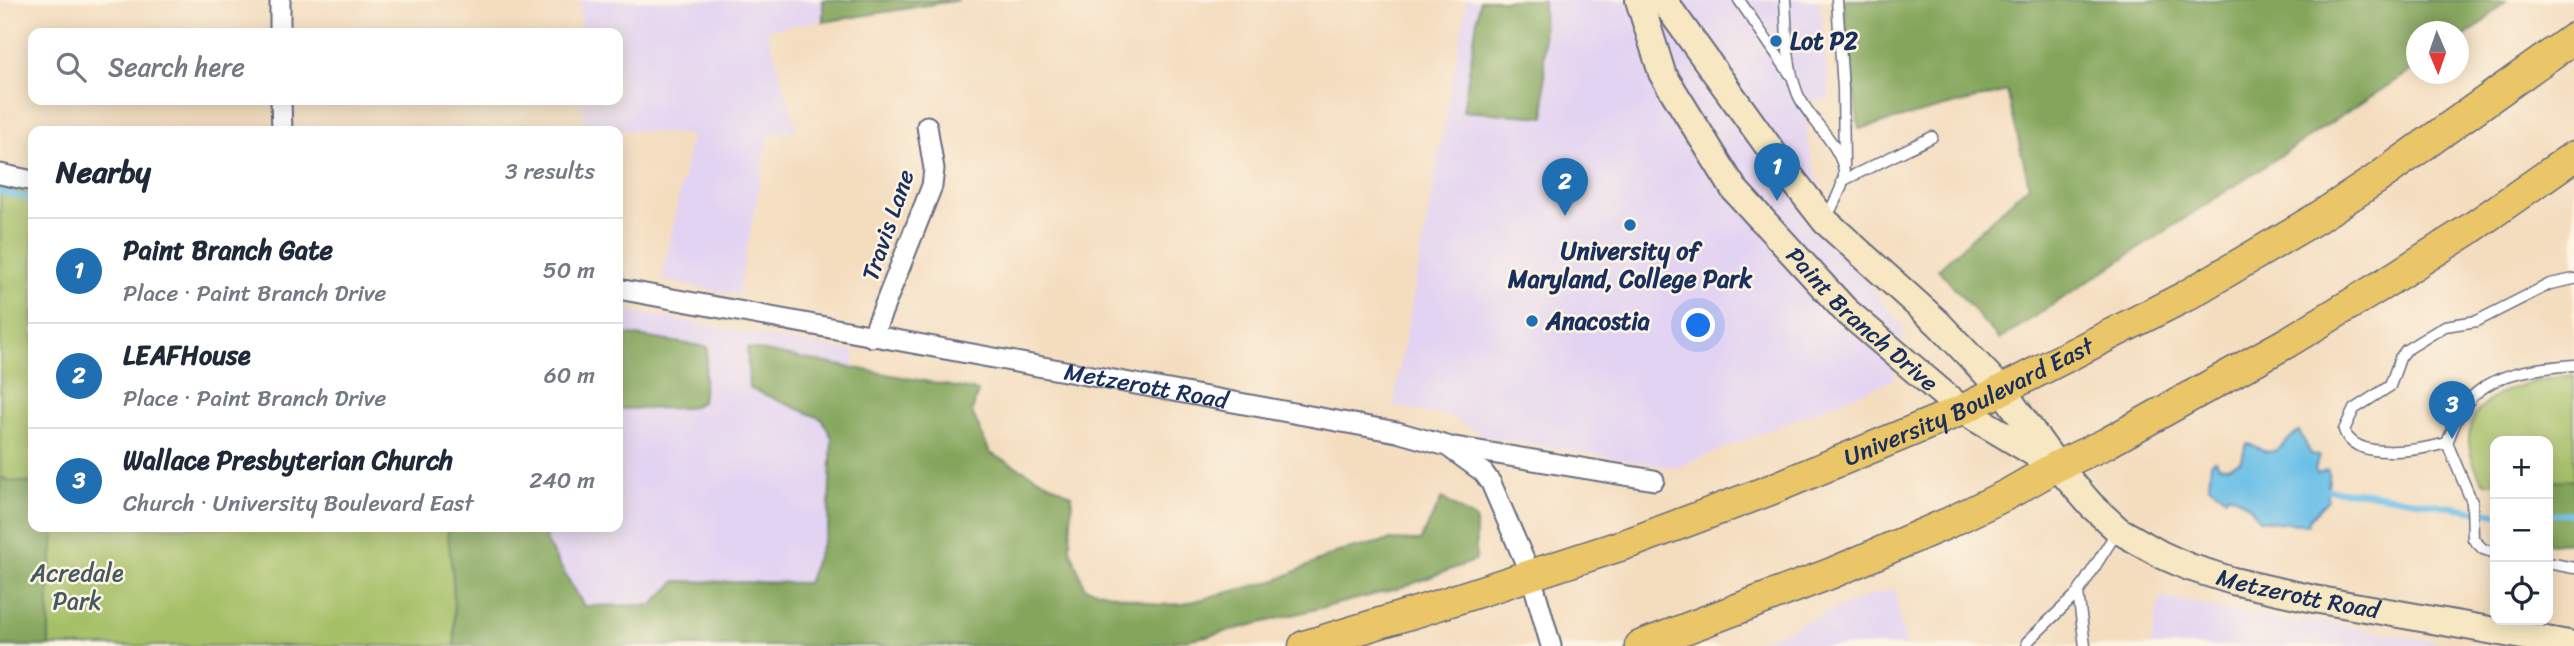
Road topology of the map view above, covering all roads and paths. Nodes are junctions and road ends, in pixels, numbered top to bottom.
1 (279, 0) edge
2 (1639, 0) edge
3 (1663, 0) edge
4 (1739, 0) edge
5 (1785, 0) edge
6 (1837, 0) edge
7 (280, 28) edge
8 (2574, 38) edge
9 (1791, 74) junction
10 (281, 105) edge
11 (282, 126) edge
12 (927, 126) dead end
13 (1932, 137) dead end
14 (2574, 156) edge
15 (0, 174) edge
16 (1843, 176) junction
17 (28, 180) edge
18 (1825, 220) junction
19 (2574, 279) edge
20 (623, 290) edge
21 (872, 337) junction
22 (2574, 365) edge
23 (2002, 390) junction
24 (1962, 410) junction
25 (2447, 443) junction
26 (1447, 446) junction
27 (2057, 466) junction
28 (1654, 480) dead end
29 (2118, 530) junction
30 (2490, 551) edge
31 (2553, 564) edge
32 (2574, 568) edge
33 (1531, 576) junction
34 (2078, 593) junction
35 (2475, 636) edge
36 (2574, 645) edge
37 (1304, 646) edge
38 (1552, 646) edge
39 (1640, 646) edge
40 (2028, 646) edge
41 (2085, 646) edge

1 - 7 street
2 - 24 street, Paint Branch Drive
3 - 18 street, Paint Branch Drive
4 - 9 lane
5 - 9 lane
6 - 16 lane
8 - 23 main road, University Boulevard East
9 - 16 lane
10 - 11 street
12 - 21 street, Travis Lane
13 - 16 lane
14 - 27 main road
15 - 17 street
16 - 18 lane
18 - 23 street, Paint Branch Drive
19 - 25 lane
20 - 21 street, Metzerott Road
21 - 26 street, Metzerott Road
22 - 25 lane
23 - 24 main road, University Boulevard East
23 - 27 street, Paint Branch Drive
24 - 27 street, Paint Branch Drive
24 - 33 main road, University Boulevard East
25 - 30 lane
26 - 28 street
26 - 33 street, Metzerott Road
27 - 29 street, Metzerott Road
27 - 39 main road
29 - 34 lane
29 - 35 street, Metzerott Road
31 - 32 lane
33 - 37 main road, University Boulevard East
33 - 38 street, Metzerott Road
34 - 40 lane
34 - 41 lane
35 - 36 street, Metzerott Road

